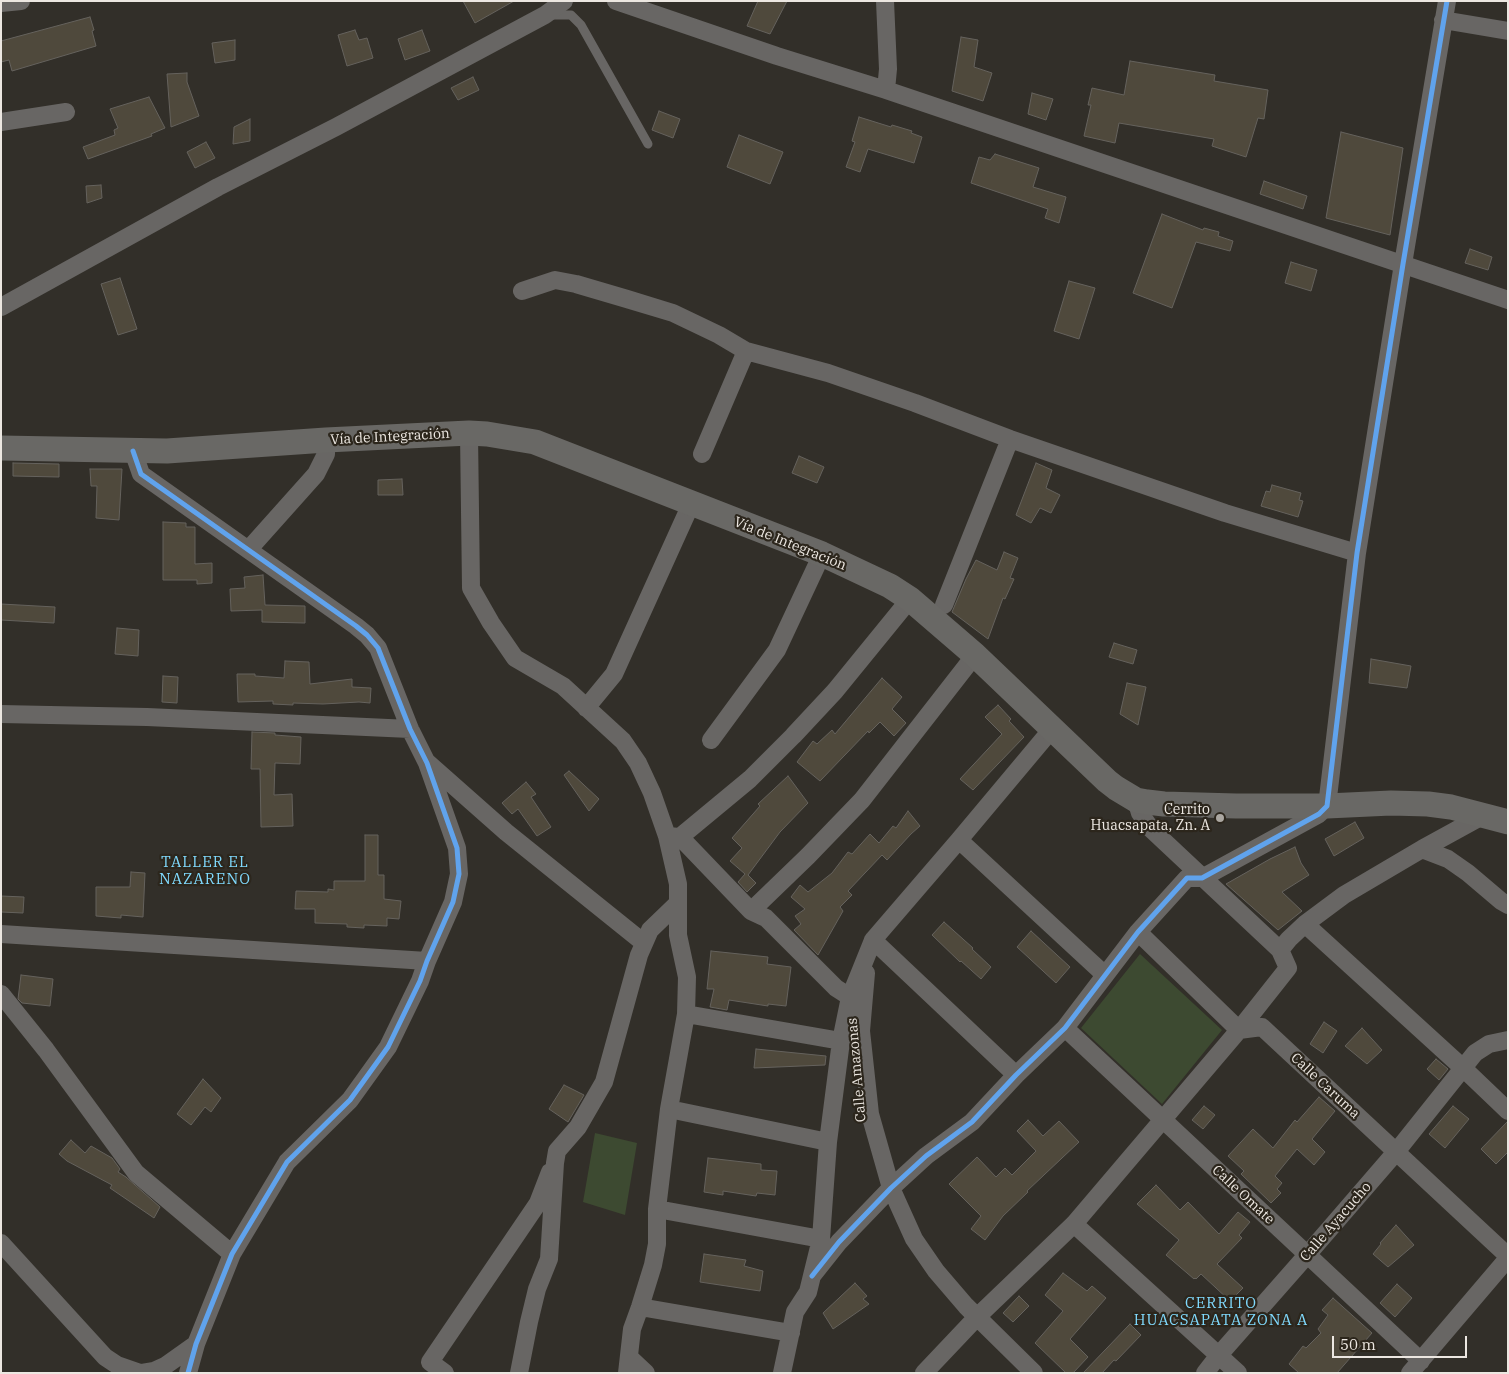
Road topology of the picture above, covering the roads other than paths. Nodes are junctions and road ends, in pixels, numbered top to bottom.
1 (21, 1) edge
2 (564, 1) edge
3 (616, 1) edge
4 (885, 1) edge
5 (1447, 1) edge
6 (1, 3) edge
7 (548, 8) edge
8 (1443, 20) junction
9 (1508, 31) edge
10 (886, 90) junction
11 (66, 112) dead end
12 (1, 122) edge
13 (648, 144) dead end
14 (1403, 264) junction
15 (522, 291) dead end
16 (1508, 300) edge
17 (1, 307) edge
18 (746, 351) junction
19 (469, 433) junction
20 (1010, 439) junction
21 (326, 440) junction
22 (1, 448) edge
23 (133, 451) junction
24 (702, 454) dead end
25 (691, 504) junction
26 (249, 549) junction
27 (1357, 553) junction
28 (822, 554) junction
29 (910, 599) junction
30 (944, 604) dead end
31 (975, 655) junction
32 (586, 708) junction
33 (1, 714) edge
34 (410, 729) junction
35 (1052, 729) junction
36 (711, 740) dead end
37 (427, 763) junction
38 (1136, 800) junction
39 (1327, 806) junction
40 (1502, 820) edge
41 (674, 836) junction
42 (959, 840) junction
43 (1422, 849) junction
44 (1202, 878) junction
45 (677, 904) junction
46 (1508, 906) edge
47 (751, 911) junction
48 (1305, 924) junction
49 (1138, 932) junction
50 (1, 934) edge
51 (644, 943) junction
52 (871, 946) junction
53 (1280, 950) junction
54 (427, 961) junction
55 (1105, 975) junction
56 (1, 994) edge
57 (850, 997) junction
58 (686, 1014) junction
59 (1065, 1028) junction
60 (1239, 1030) junction
61 (1508, 1040) edge
62 (841, 1041) junction
63 (1463, 1068) junction
64 (1016, 1075) junction
65 (669, 1109) junction
66 (1508, 1111) edge
67 (1162, 1120) junction
68 (828, 1142) junction
69 (1396, 1152) junction
70 (554, 1162) junction
71 (891, 1188) junction
72 (657, 1209) junction
73 (1074, 1224) junction
74 (820, 1239) junction
75 (1, 1243) edge
76 (232, 1254) junction
77 (1307, 1255) junction
78 (1508, 1257) edge
79 (812, 1276) junction
80 (640, 1307) junction
81 (977, 1317) junction
82 (790, 1333) junction
83 (196, 1344) junction
84 (1219, 1355) junction
85 (628, 1365) edge
86 (1416, 1367) edge
87 (141, 1373) edge
88 (188, 1373) edge
89 (445, 1373) edge
90 (519, 1373) edge
91 (646, 1373) edge
92 (782, 1373) edge
93 (924, 1373) edge
94 (1034, 1373) edge
95 (1206, 1373) edge
96 (1238, 1373) edge

1 - 6 street
2 - 7 street
3 - 10 street
4 - 10 street
5 - 8 street
7 - 13 lane
7 - 17 street
8 - 9 street
8 - 14 street
10 - 14 street
11 - 12 street
14 - 16 street
14 - 27 street
15 - 18 street
18 - 20 street
18 - 24 street
19 - 21 main road, Vía de Integración
19 - 25 main road, Vía de Integración
19 - 32 street
20 - 27 street
20 - 30 street
21 - 23 main road, Vía de Integración
21 - 26 street
22 - 23 main road, Vía de Integración
23 - 26 street
25 - 28 main road, Vía de Integración
25 - 32 street
26 - 34 street
27 - 39 street
28 - 29 main road, Vía de Integración
28 - 36 street
29 - 31 main road, Vía de Integración
29 - 41 street
31 - 35 main road, Vía de Integración
31 - 47 street
32 - 41 street
33 - 34 street
34 - 37 street
35 - 38 main road, Vía de Integración
35 - 42 street
37 - 51 street
37 - 54 street
38 - 39 main road, Vía de Integración
38 - 44 street
39 - 40 main road, Vía de Integración
39 - 44 street
40 - 43 street
41 - 45 street
41 - 47 street
42 - 52 street
42 - 55 street
43 - 46 street
43 - 48 street
44 - 49 street
44 - 53 street
45 - 51 street
45 - 58 street
47 - 57 street
48 - 53 street
48 - 63 street
49 - 55 street
49 - 60 street
50 - 54 street
51 - 70 street
52 - 57 street
52 - 64 street
52 - 71 street, Calle Amazonas
53 - 60 street
54 - 76 street
55 - 59 street
56 - 76 street
57 - 62 street
58 - 62 street
58 - 65 street
59 - 64 street
59 - 67 street, Calle Omate
60 - 67 street
60 - 69 street, Calle Caruma
61 - 63 street, Calle Ayacucho
62 - 68 street
63 - 66 street
63 - 69 street, Calle Ayacucho
64 - 71 street
65 - 68 street
65 - 72 street
67 - 73 street
67 - 77 street, Calle Omate
68 - 74 street
69 - 77 street, Calle Ayacucho
69 - 78 street, Calle Caruma
70 - 89 street
70 - 90 street
71 - 79 street
71 - 81 street, Calle Amazonas
72 - 74 street
72 - 80 street
73 - 81 street
73 - 84 street
74 - 79 street
75 - 87 street
76 - 83 street
77 - 84 street, Calle Ayacucho
77 - 86 street, Calle Omate
78 - 86 street
79 - 82 street
80 - 82 street
80 - 85 street
81 - 93 street
81 - 94 street, Calle Amazonas
82 - 92 street
83 - 87 street
83 - 88 street
84 - 95 street, Calle Ayacucho
84 - 96 street
85 - 91 street

